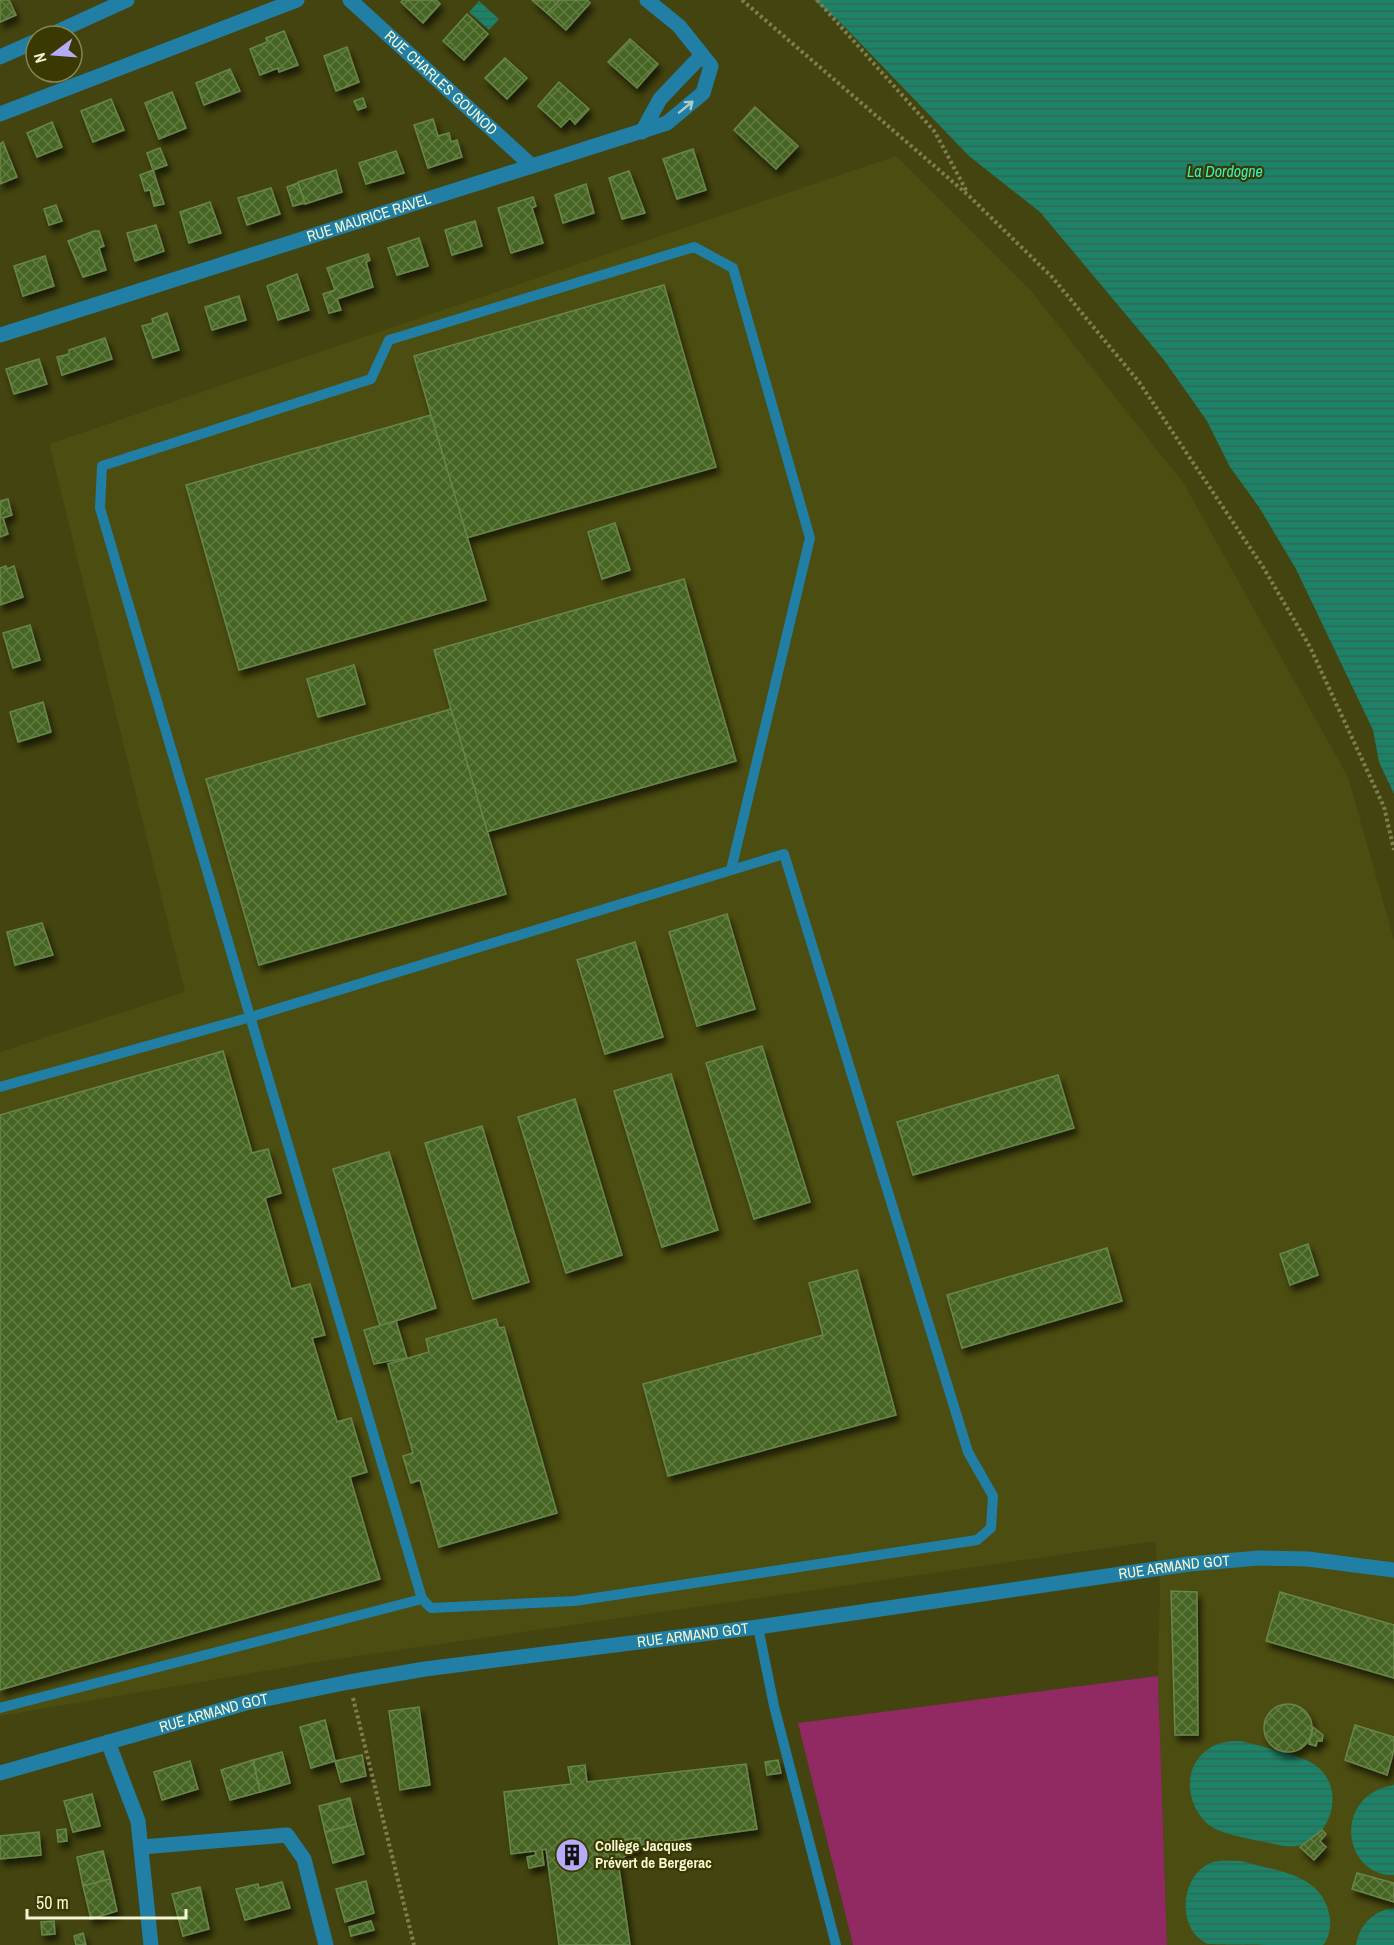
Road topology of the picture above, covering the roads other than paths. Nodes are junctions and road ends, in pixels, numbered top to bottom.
1 (127, 0) edge
2 (297, 0) edge
3 (350, 0) edge
4 (647, 0) edge
5 (74, 24) edge
6 (24, 46) edge
7 (0, 57) edge
8 (707, 61) junction
9 (0, 114) edge
10 (642, 132) junction
11 (531, 166) junction
12 (0, 335) edge
13 (731, 870) junction
14 (251, 1017) junction
15 (0, 1087) edge
16 (1394, 1570) edge
17 (422, 1599) junction
18 (758, 1627) junction
19 (0, 1708) edge
20 (108, 1742) junction
21 (0, 1773) edge
22 (142, 1847) junction
23 (151, 1945) edge
24 (326, 1945) edge
25 (836, 1945) edge

1 - 5 street
2 - 9 street
3 - 11 street, RUE CHARLES GOUNOD
4 - 8 street
6 - 7 street
8 - 10 street
10 -> 8 street, RUE MAURICE RAVEL
10 - 11 street, RUE MAURICE RAVEL
11 - 12 street, RUE MAURICE RAVEL
13 - 14 lane
13 - 14 lane
13 - 17 lane
14 - 15 lane
14 - 17 lane
16 - 18 street, RUE ARMAND GOT
17 - 19 lane
18 - 20 street, RUE ARMAND GOT
18 - 25 lane
20 - 21 street, RUE ARMAND GOT
20 - 22 street
22 - 23 street
22 - 24 street

